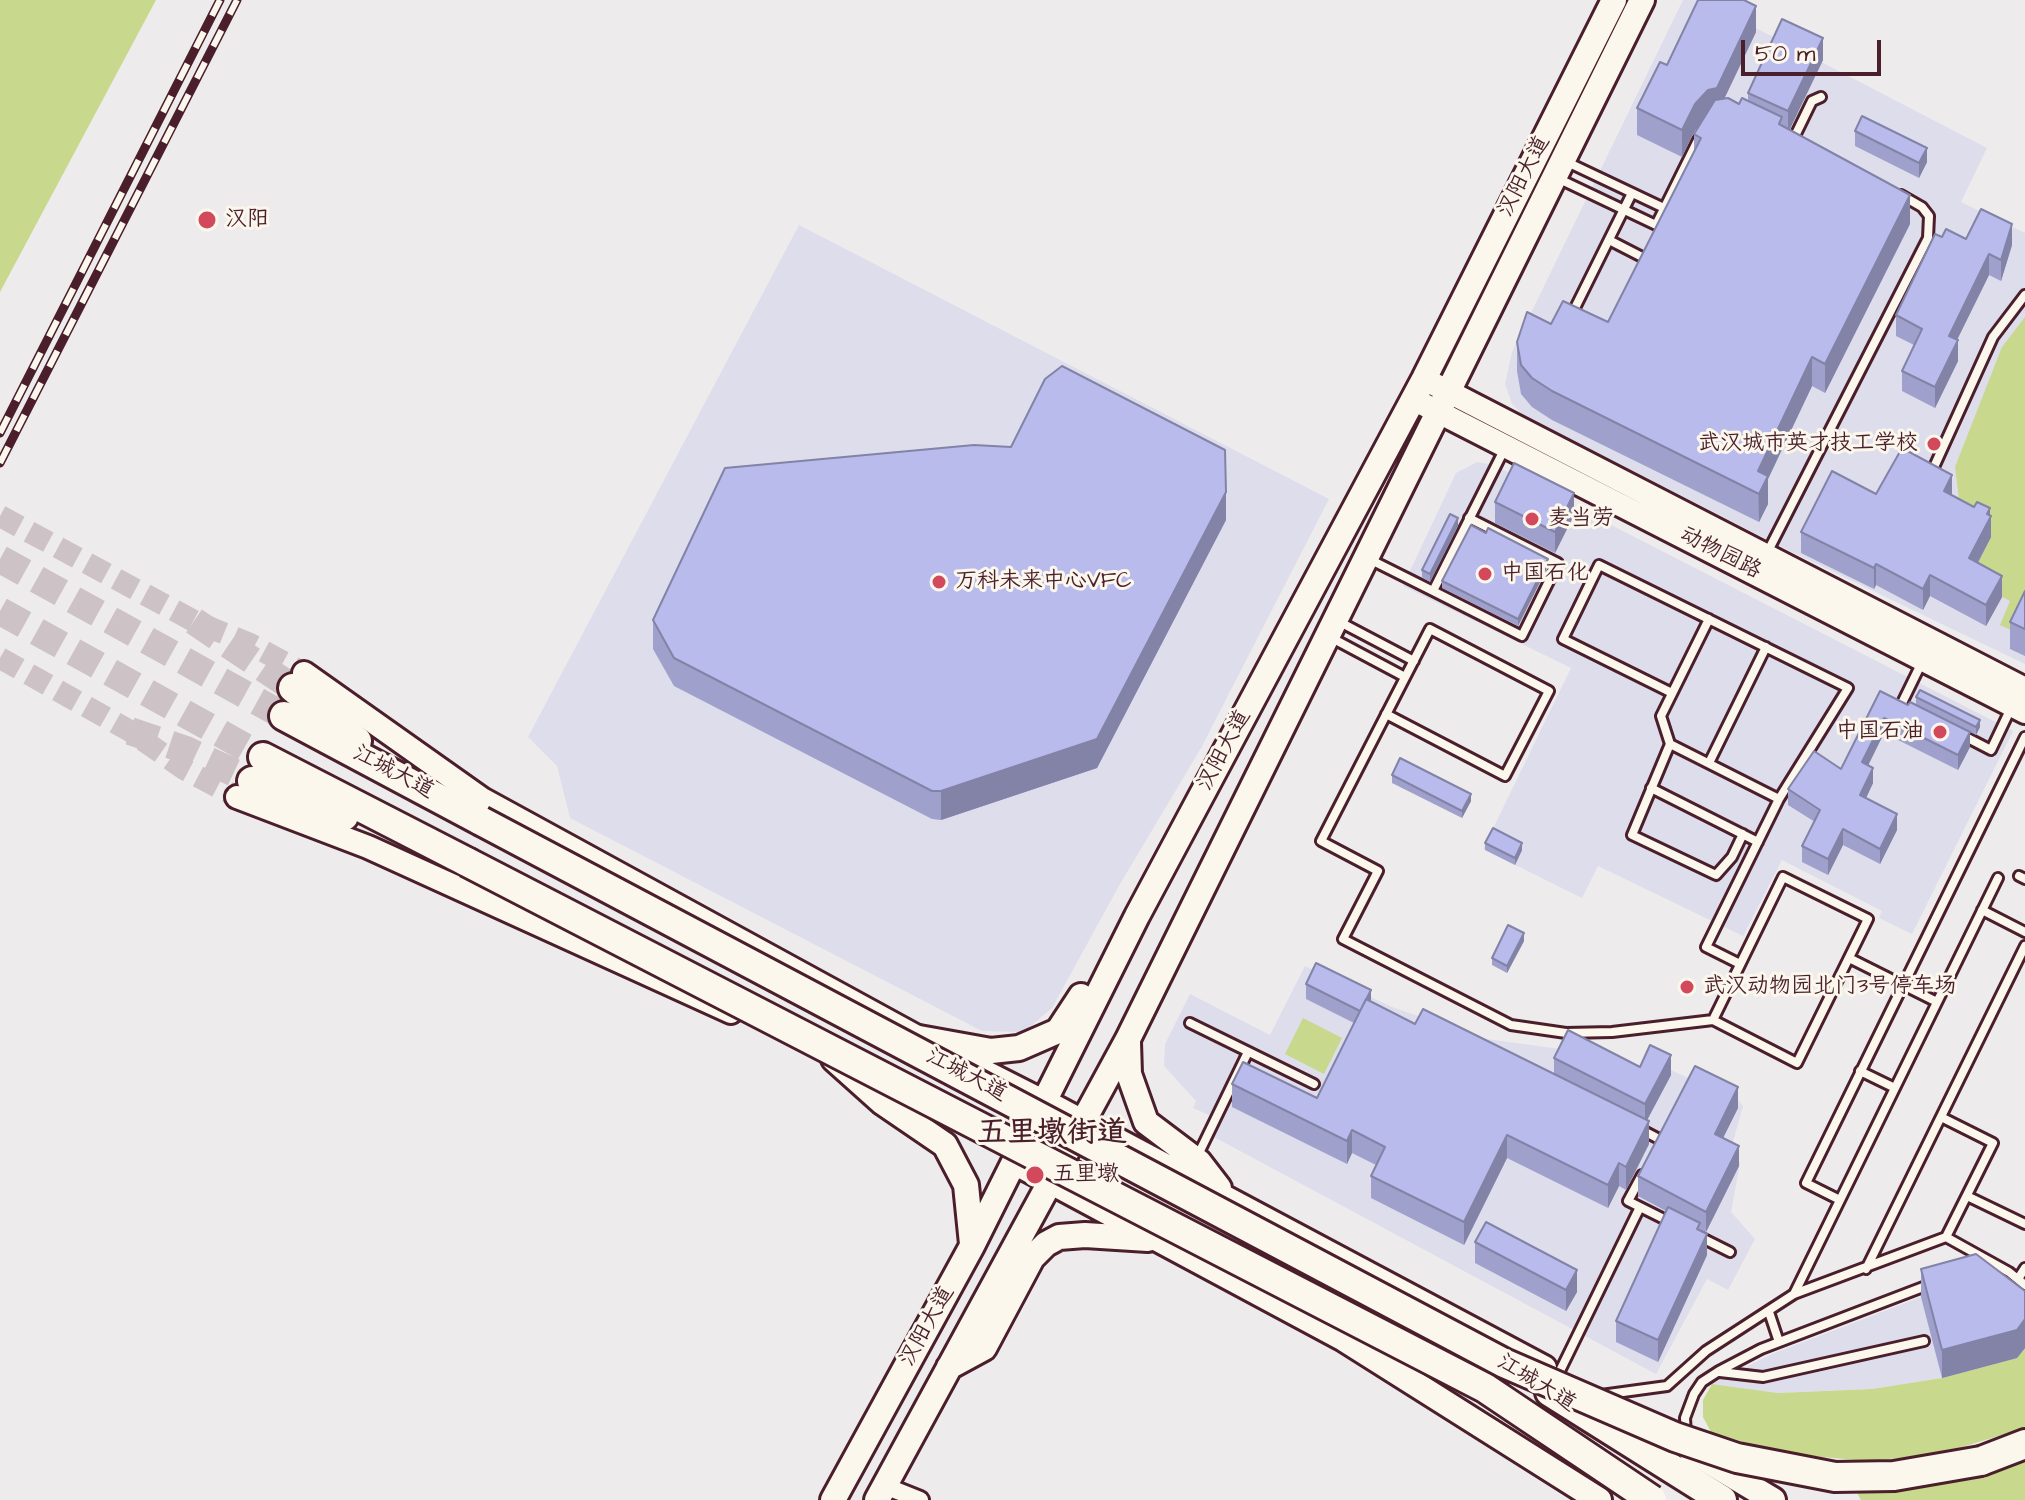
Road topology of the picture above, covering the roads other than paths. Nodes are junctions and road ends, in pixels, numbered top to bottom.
1 (1614, 0) edge
2 (1642, 0) edge
3 (1821, 97) dead end
4 (1705, 128) edge
5 (1781, 136) edge
6 (1792, 142) junction
7 (1806, 149) edge
8 (1559, 168) junction
9 (1887, 189) edge
10 (1632, 193) junction
11 (1664, 208) junction
12 (1624, 210) junction
13 (1609, 240) junction
14 (1639, 273) edge
15 (2025, 295) edge
16 (1567, 324) edge
17 (1418, 389) junction
18 (1444, 402) junction
19 (1506, 444) junction
20 (1934, 467) edge
21 (1469, 518) junction
22 (1766, 556) junction
23 (1366, 558) junction
24 (1433, 591) junction
25 (1709, 619) junction
26 (1331, 628) junction
27 (1766, 647) junction
28 (1923, 660) junction
29 (1414, 661) junction
30 (1405, 677) junction
31 (299, 680) joint
32 (1672, 693) junction
33 (2021, 703) edge
34 (1914, 711) edge
35 (1386, 714) junction
36 (284, 716) tunnel mouth
37 (1952, 730) edge
38 (2025, 737) edge
39 (1670, 744) junction
40 (1709, 763) junction
41 (398, 774) junction
42 (251, 778) joint
43 (1651, 788) junction
44 (1779, 799) junction
45 (1743, 834) junction
46 (1758, 842) junction
47 (1998, 878) dead end
48 (1982, 910) junction
49 (1137, 916) junction
50 (2025, 932) edge
51 (2025, 946) edge
52 (1849, 958) junction
53 (1740, 964) junction
54 (1903, 985) junction
55 (1937, 1002) junction
56 (1713, 1020) junction
57 (1190, 1023) dead end
58 (919, 1038) junction
59 (1128, 1039) junction
60 (1248, 1052) junction
61 (834, 1059) junction
62 (1860, 1071) junction
63 (1314, 1084) dead end
64 (1895, 1088) junction
65 (1045, 1102) junction
66 (1941, 1117) junction
67 (1083, 1121) junction
68 (1631, 1124) edge
69 (1666, 1126) edge
70 (1659, 1139) junction
71 (1653, 1151) edge
72 (1195, 1160) junction
73 (1014, 1162) junction
74 (1647, 1164) edge
75 (1050, 1181) junction
76 (1967, 1196) junction
77 (1225, 1197) junction
78 (1840, 1200) junction
79 (1640, 1207) junction
80 (2025, 1224) edge
81 (1679, 1227) edge
82 (1691, 1233) edge
83 (1946, 1237) junction
84 (1161, 1240) junction
85 (972, 1246) junction
86 (1730, 1252) dead end
87 (1978, 1255) junction
88 (1972, 1264) edge
89 (2025, 1268) edge
90 (1866, 1269) junction
91 (1939, 1281) edge
92 (2022, 1282) edge
93 (1794, 1294) junction
94 (1769, 1312) junction
95 (1924, 1341) dead end
96 (1779, 1342) junction
97 (1504, 1363) junction
98 (949, 1367) junction
99 (1719, 1371) junction
100 (1558, 1375) junction
101 (1594, 1396) junction
102 (2025, 1444) edge
103 (1691, 1451) junction
104 (881, 1493) edge
105 (833, 1500) edge
106 (920, 1500) edge
107 (1599, 1500) edge
108 (1652, 1500) edge
109 (1722, 1500) edge
110 (1773, 1500) edge

1 - 17 main road, 汉阳大道
2 - 8 main road, 汉阳大道
3 - 6 lane
4 - 11 lane
5 - 6 lane
6 - 7 lane
8 - 10 lane
8 - 12 lane
8 - 18 main road, 汉阳大道
9 - 22 lane
10 - 11 lane
10 - 12 lane
11 - 12 lane
12 - 13 lane
13 - 14 lane
13 - 16 lane
15 - 20 lane
17 - 18 main road, 动物园路
17 - 49 main road, 汉阳大道
18 - 19 main road, 动物园路
18 - 22 main road, 动物园路
18 - 23 main road, 汉阳大道
19 - 21 lane
19 - 28 main road, 动物园路
21 - 24 lane
21 - 24 lane
22 - 33 main road, 动物园路
23 - 24 lane
23 - 26 main road, 汉阳大道
25 - 27 lane
25 - 32 lane
25 - 32 lane
26 - 29 lane
26 - 30 lane
26 - 59 main road, 汉阳大道
27 - 40 lane
27 - 44 lane
28 - 33 main road, 动物园路
28 - 34 lane
29 - 30 lane
29 - 35 lane
30 - 35 lane
31 - 41 highway
31 - 58 main road, 江城大道
32 - 39 lane
33 - 37 lane
35 - 56 lane
36 - 41 highway, 江城大道
38 - 54 lane
39 - 40 lane
39 - 43 lane
40 - 44 lane
41 - 97 highway, 江城大道, bridge
42 - 61 main road
42 - 108 highway, 江城大道, bridge
43 - 45 lane
43 - 45 lane
44 - 46 lane
45 - 46 lane
46 - 53 lane
47 - 48 lane
48 - 50 lane
48 - 55 lane
49 - 58 main road
49 - 65 main road, 汉阳大道
51 - 66 lane
52 - 53 lane
52 - 54 lane
52 - 56 lane
53 - 56 lane
54 - 55 lane
54 - 62 lane
55 - 64 lane
57 - 60 lane
58 - 65 main road, 江城大道
59 - 67 main road, 汉阳大道
59 - 72 main road
60 - 63 lane
60 - 72 lane
61 - 73 main road
61 - 85 main road
62 - 64 lane
62 - 78 lane
64 - 78 lane
65 - 67 main road
65 - 73 main road, 汉阳大道
66 - 76 lane
66 - 90 lane
67 - 75 main road, 汉阳大道
67 - 77 main road
68 - 70 lane
69 - 70 lane
70 - 71 lane
72 - 77 main road
73 - 75 main road
73 - 85 main road, 汉阳大道
74 - 79 lane
75 - 84 main road
75 - 98 main road, 汉阳大道
76 - 80 lane
76 - 83 lane
77 - 100 main road
78 - 93 lane
79 - 81 lane
79 - 100 lane
82 - 86 lane
83 - 87 lane
83 - 90 lane
84 - 98 main road
84 - 107 main road
85 - 105 main road, 汉阳大道
87 - 88 lane
87 - 92 lane
89 - 92 lane
90 - 93 lane
91 - 96 lane
93 - 94 lane
94 - 96 lane
94 - 101 lane
95 - 99 lane
96 - 99 lane
97 - 102 highway, bridge
97 - 109 highway, 江城大道, bridge
98 - 104 main road, 汉阳大道
99 - 103 lane
100 - 101 main road
101 - 103 main road
103 - 110 main road
104 - 106 street

